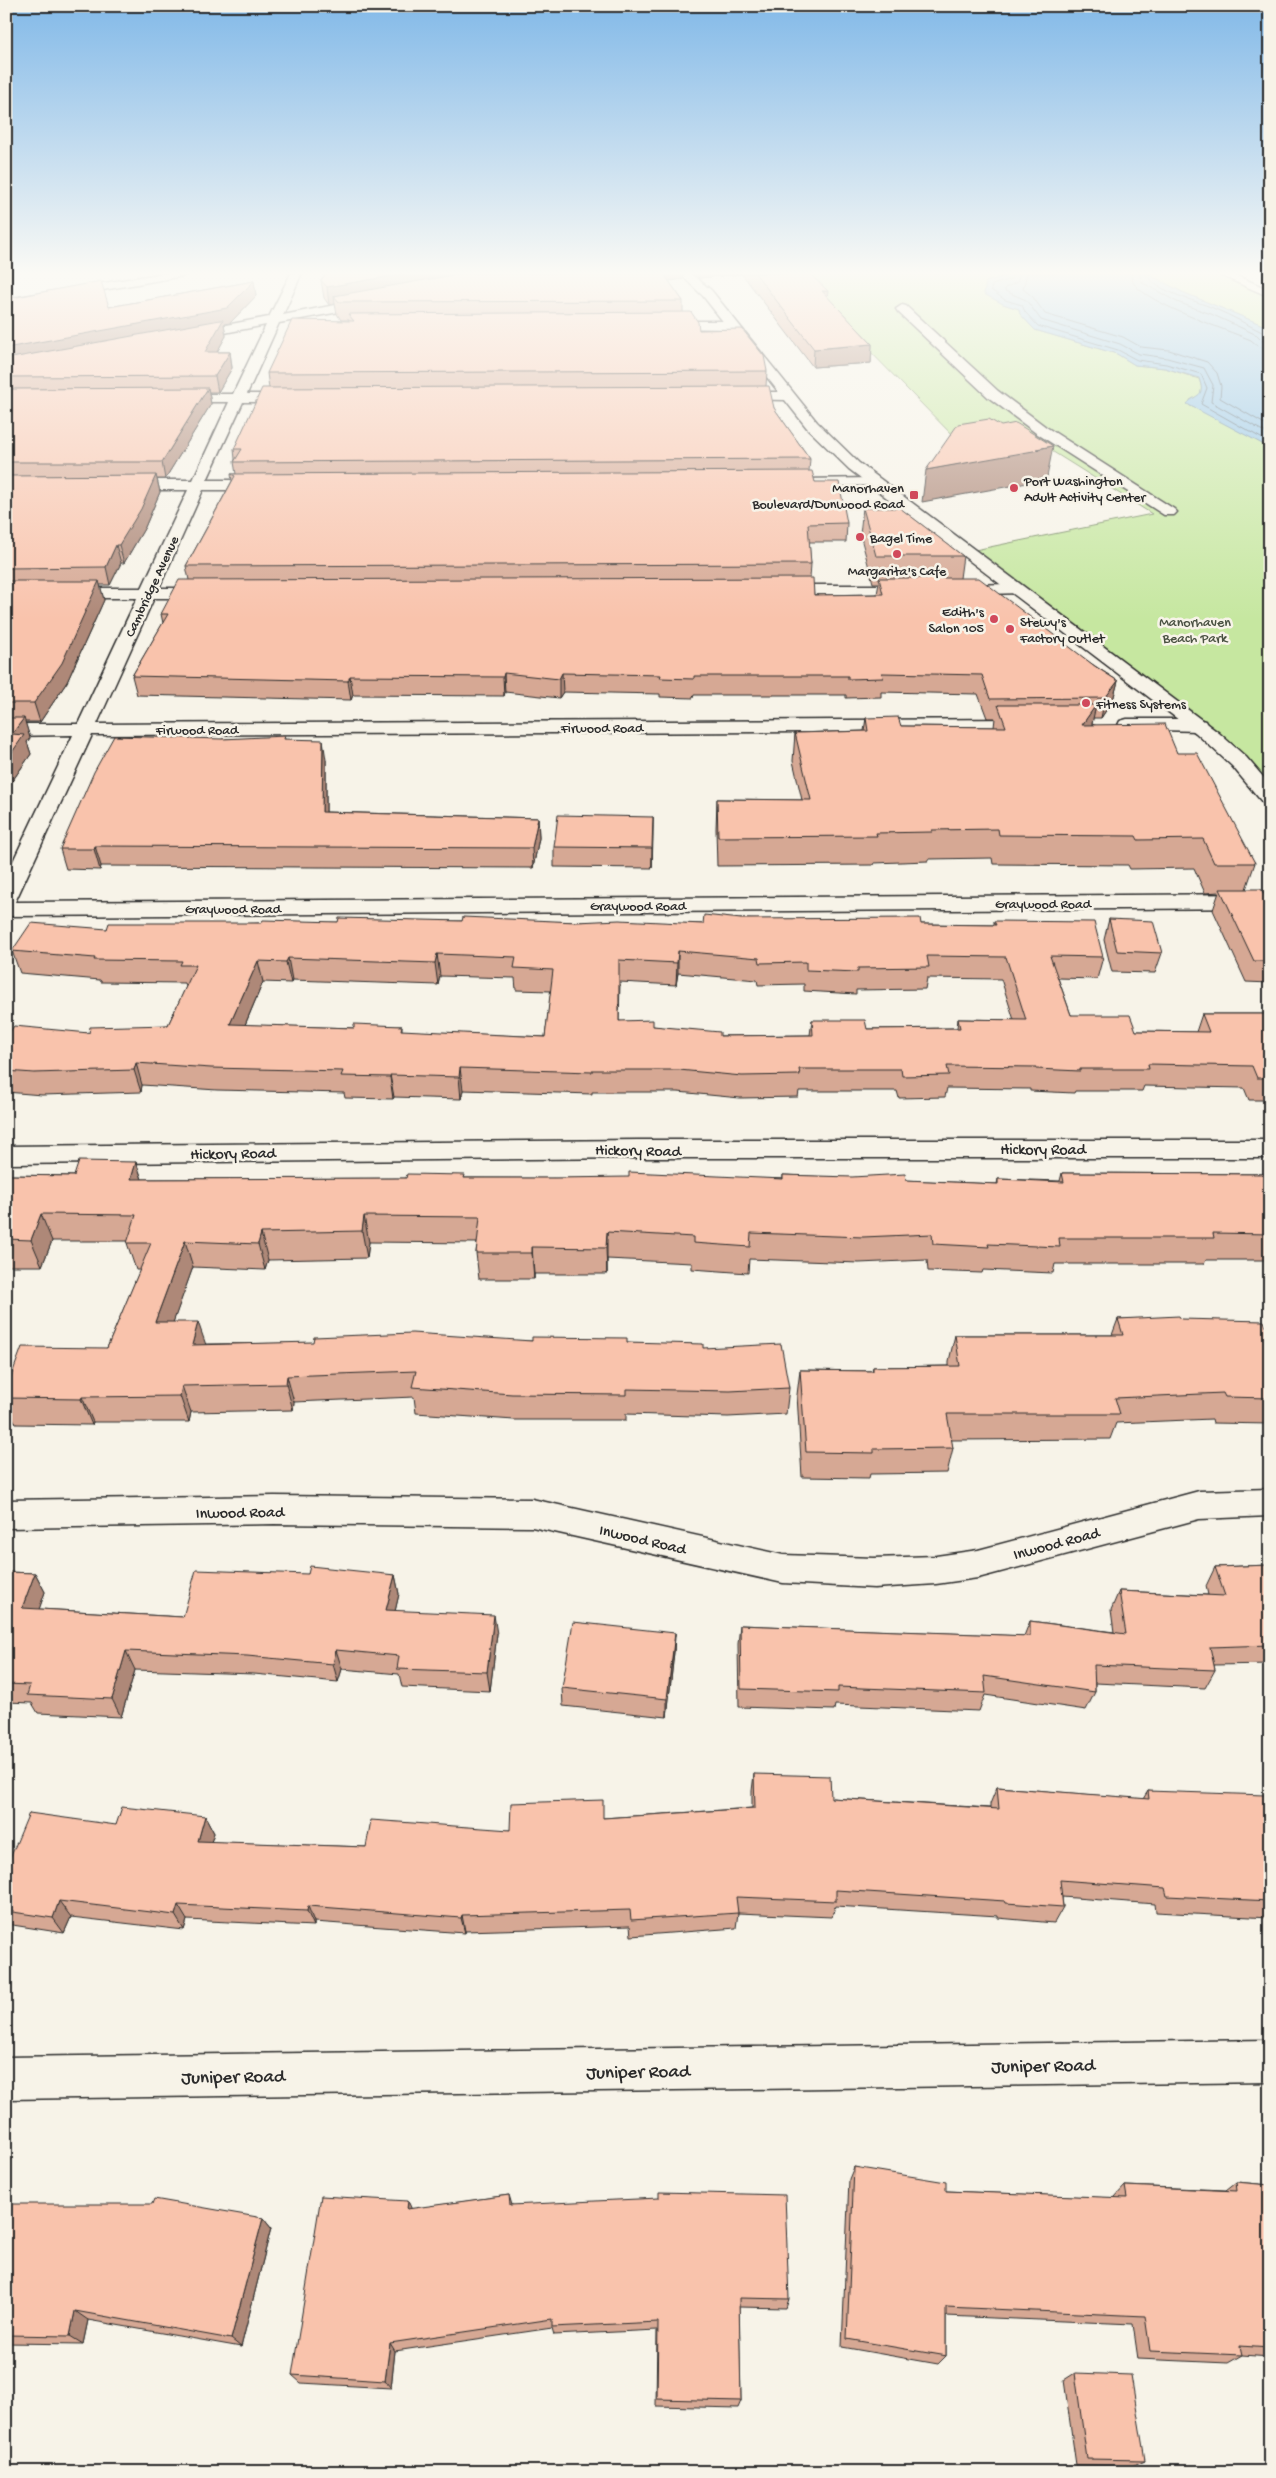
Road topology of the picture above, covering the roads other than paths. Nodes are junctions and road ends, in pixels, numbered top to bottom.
1 (242, 389) edge
2 (781, 389) edge
3 (987, 389) edge
4 (717, 396) edge
5 (787, 396) junction
6 (160, 398) edge
7 (238, 398) junction
8 (305, 398) edge
9 (874, 482) junction
10 (786, 483) edge
11 (105, 485) edge
12 (198, 485) junction
13 (286, 485) edge
14 (1169, 512) dead end
15 (757, 590) edge
16 (1015, 590) junction
17 (229, 592) edge
18 (6, 593) edge
19 (148, 593) junction
20 (1198, 724) junction
21 (1051, 725) edge
22 (1111, 725) edge
23 (6, 730) edge
24 (85, 730) junction
25 (1270, 798) edge
26 (6, 900) edge
27 (1270, 901) edge
28 (6, 909) edge
29 (1270, 1149) edge
30 (6, 1154) edge
31 (1270, 1502) edge
32 (6, 1514) edge
33 (1270, 2061) edge
34 (6, 2078) edge

1 - 7 street, Cambridge Avenue
2 - 5 street
3 - 14 street
4 - 5 street
5 - 9 street
6 - 7 street
7 - 8 street
7 - 12 street, Cambridge Avenue
9 - 10 street
9 - 16 street
11 - 12 street
12 - 13 street
12 - 19 street, Cambridge Avenue
15 - 16 street
16 - 20 street
17 - 19 street
18 - 19 street
19 - 24 street, Cambridge Avenue
20 - 22 street
20 - 25 street
21 - 24 street, Firwood Road
23 - 24 street, Firwood Road
24 - 26 street, Cambridge Avenue
27 - 28 street, Graywood Road
29 - 30 street, Hickory Road
31 - 32 street, Inwood Road
33 - 34 street, Juniper Road

